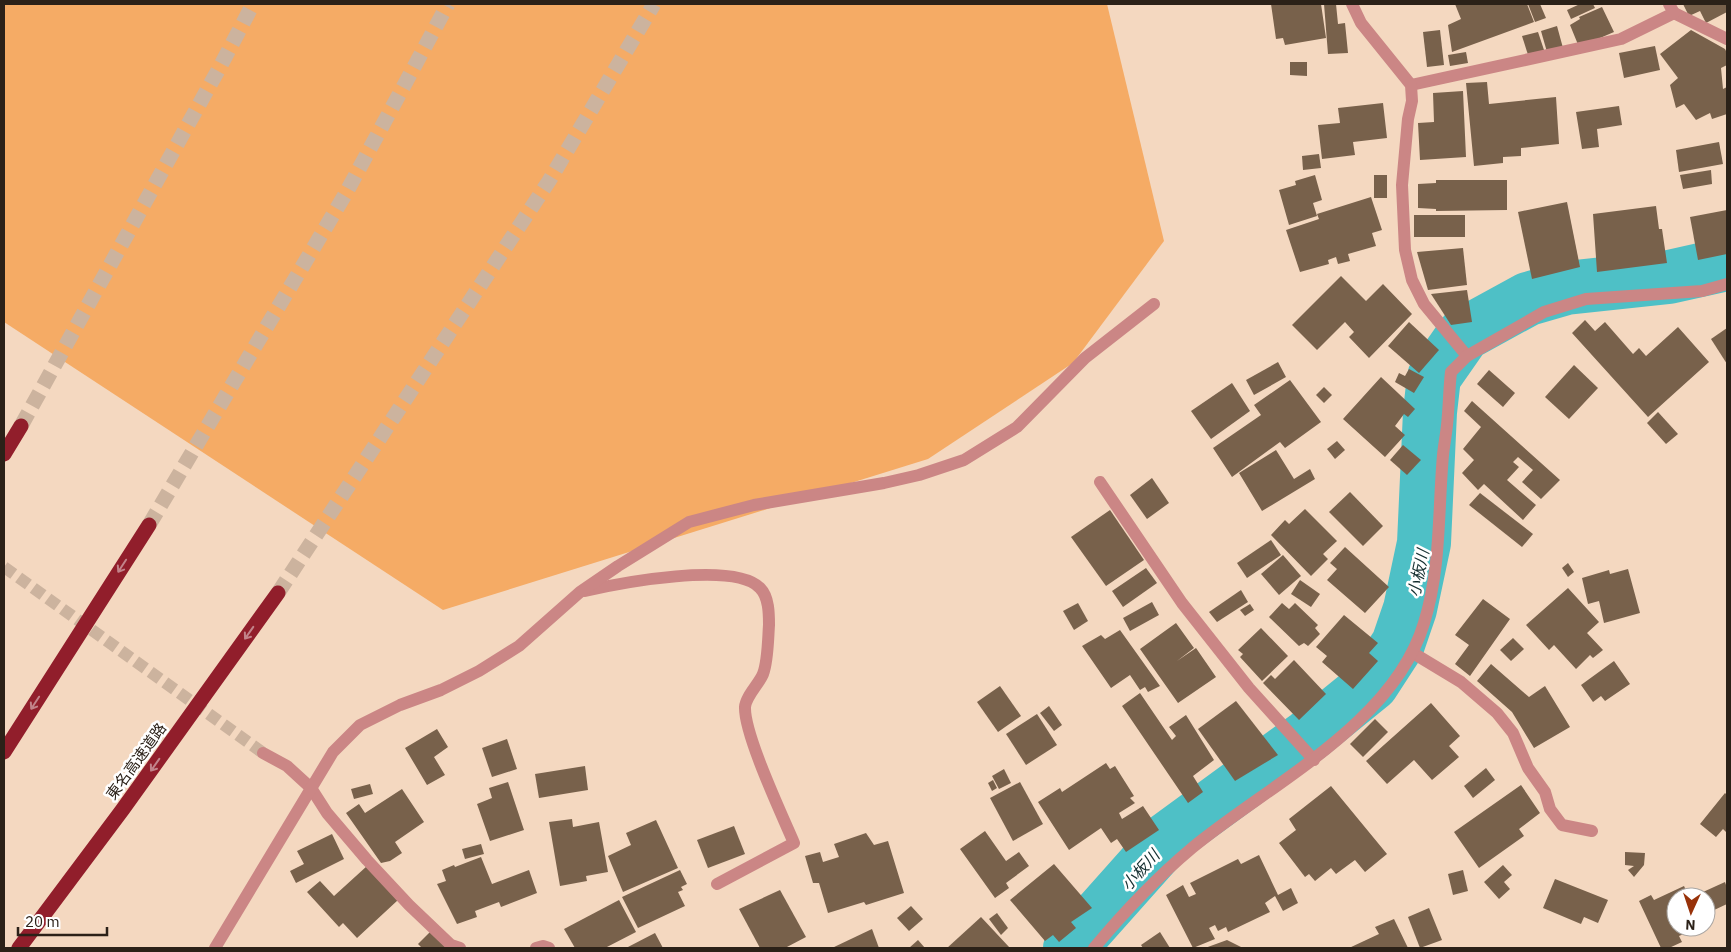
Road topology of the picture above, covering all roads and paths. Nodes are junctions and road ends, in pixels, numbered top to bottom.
1 (1352, 4) edge
2 (1671, 8) edge
3 (1727, 39) edge
4 (1411, 85) junction
5 (1727, 284) edge
6 (1154, 304) dead end
7 (1467, 356) junction
8 (21, 426) tunnel mouth
9 (4, 454) edge
10 (1100, 482) dead end
11 (149, 525) tunnel mouth
12 (580, 592) junction
13 (278, 593) tunnel mouth
14 (1413, 653) junction
15 (4, 752) edge
16 (263, 753) tunnel mouth
17 (1314, 760) junction
18 (311, 788) junction
19 (1592, 832) dead end
20 (718, 884) dead end
21 (19, 948) edge
22 (215, 948) edge
23 (460, 948) edge
24 (536, 948) edge
25 (549, 948) edge
26 (1094, 948) edge

1 - 4 street
2 - 3 street
2 - 4 street
4 - 7 street
5 - 7 street
6 - 12 street
7 - 14 street
8 - 9 highway
10 - 17 street
11 -> 15 highway
12 - 18 street
12 - 20 street
13 -> 21 highway, 東名高速道路
14 - 17 street
14 - 19 street
16 - 18 street
17 - 26 street
18 - 22 street
18 - 23 street
24 - 25 street

